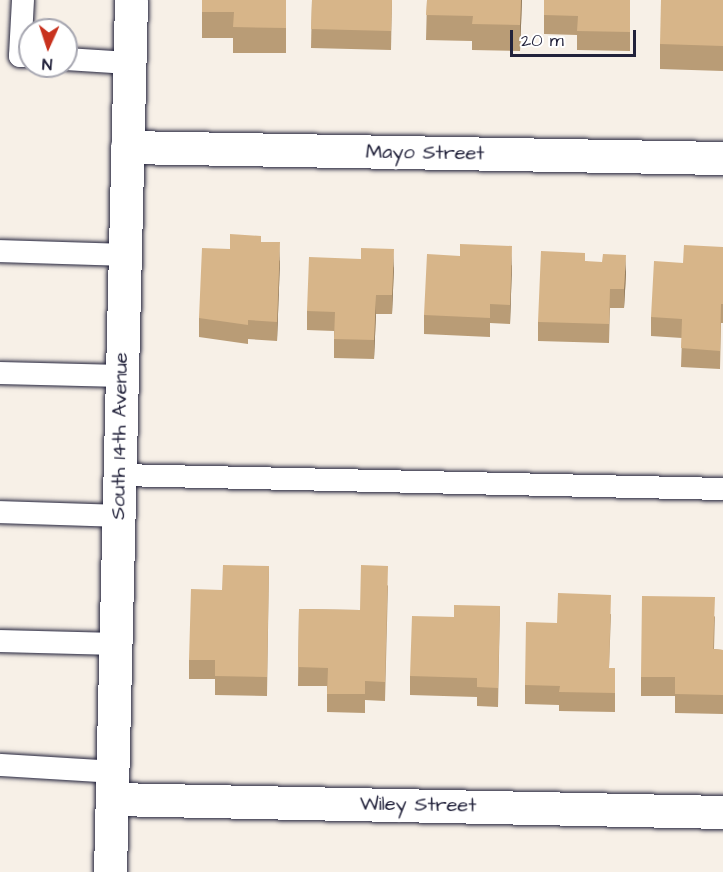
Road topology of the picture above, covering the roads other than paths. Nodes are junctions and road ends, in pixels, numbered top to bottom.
1 (23, 0) edge
2 (131, 0) edge
3 (22, 18) edge
4 (78, 59) edge
5 (129, 63) junction
6 (127, 147) junction
7 (723, 158) edge
8 (0, 251) edge
9 (125, 255) junction
10 (0, 373) edge
11 (122, 376) junction
12 (120, 475) junction
13 (723, 489) edge
14 (0, 512) edge
15 (119, 516) junction
16 (0, 641) edge
17 (116, 645) junction
18 (0, 765) edge
19 (113, 785) junction
20 (723, 812) edge
21 (110, 872) edge

1 - 3 lane
2 - 5 street, South 14th Avenue
4 - 5 lane
5 - 6 street, South 14th Avenue
6 - 7 street, Mayo Street
6 - 9 street, South 14th Avenue
8 - 9 lane
9 - 11 street, South 14th Avenue
10 - 11 lane
11 - 12 street, South 14th Avenue
12 - 13 lane
12 - 15 street, South 14th Avenue
14 - 15 lane
15 - 17 street, South 14th Avenue
16 - 17 lane
17 - 19 street, South 14th Avenue
18 - 19 lane
19 - 20 street, Wiley Street
19 - 21 street, South 14th Avenue

